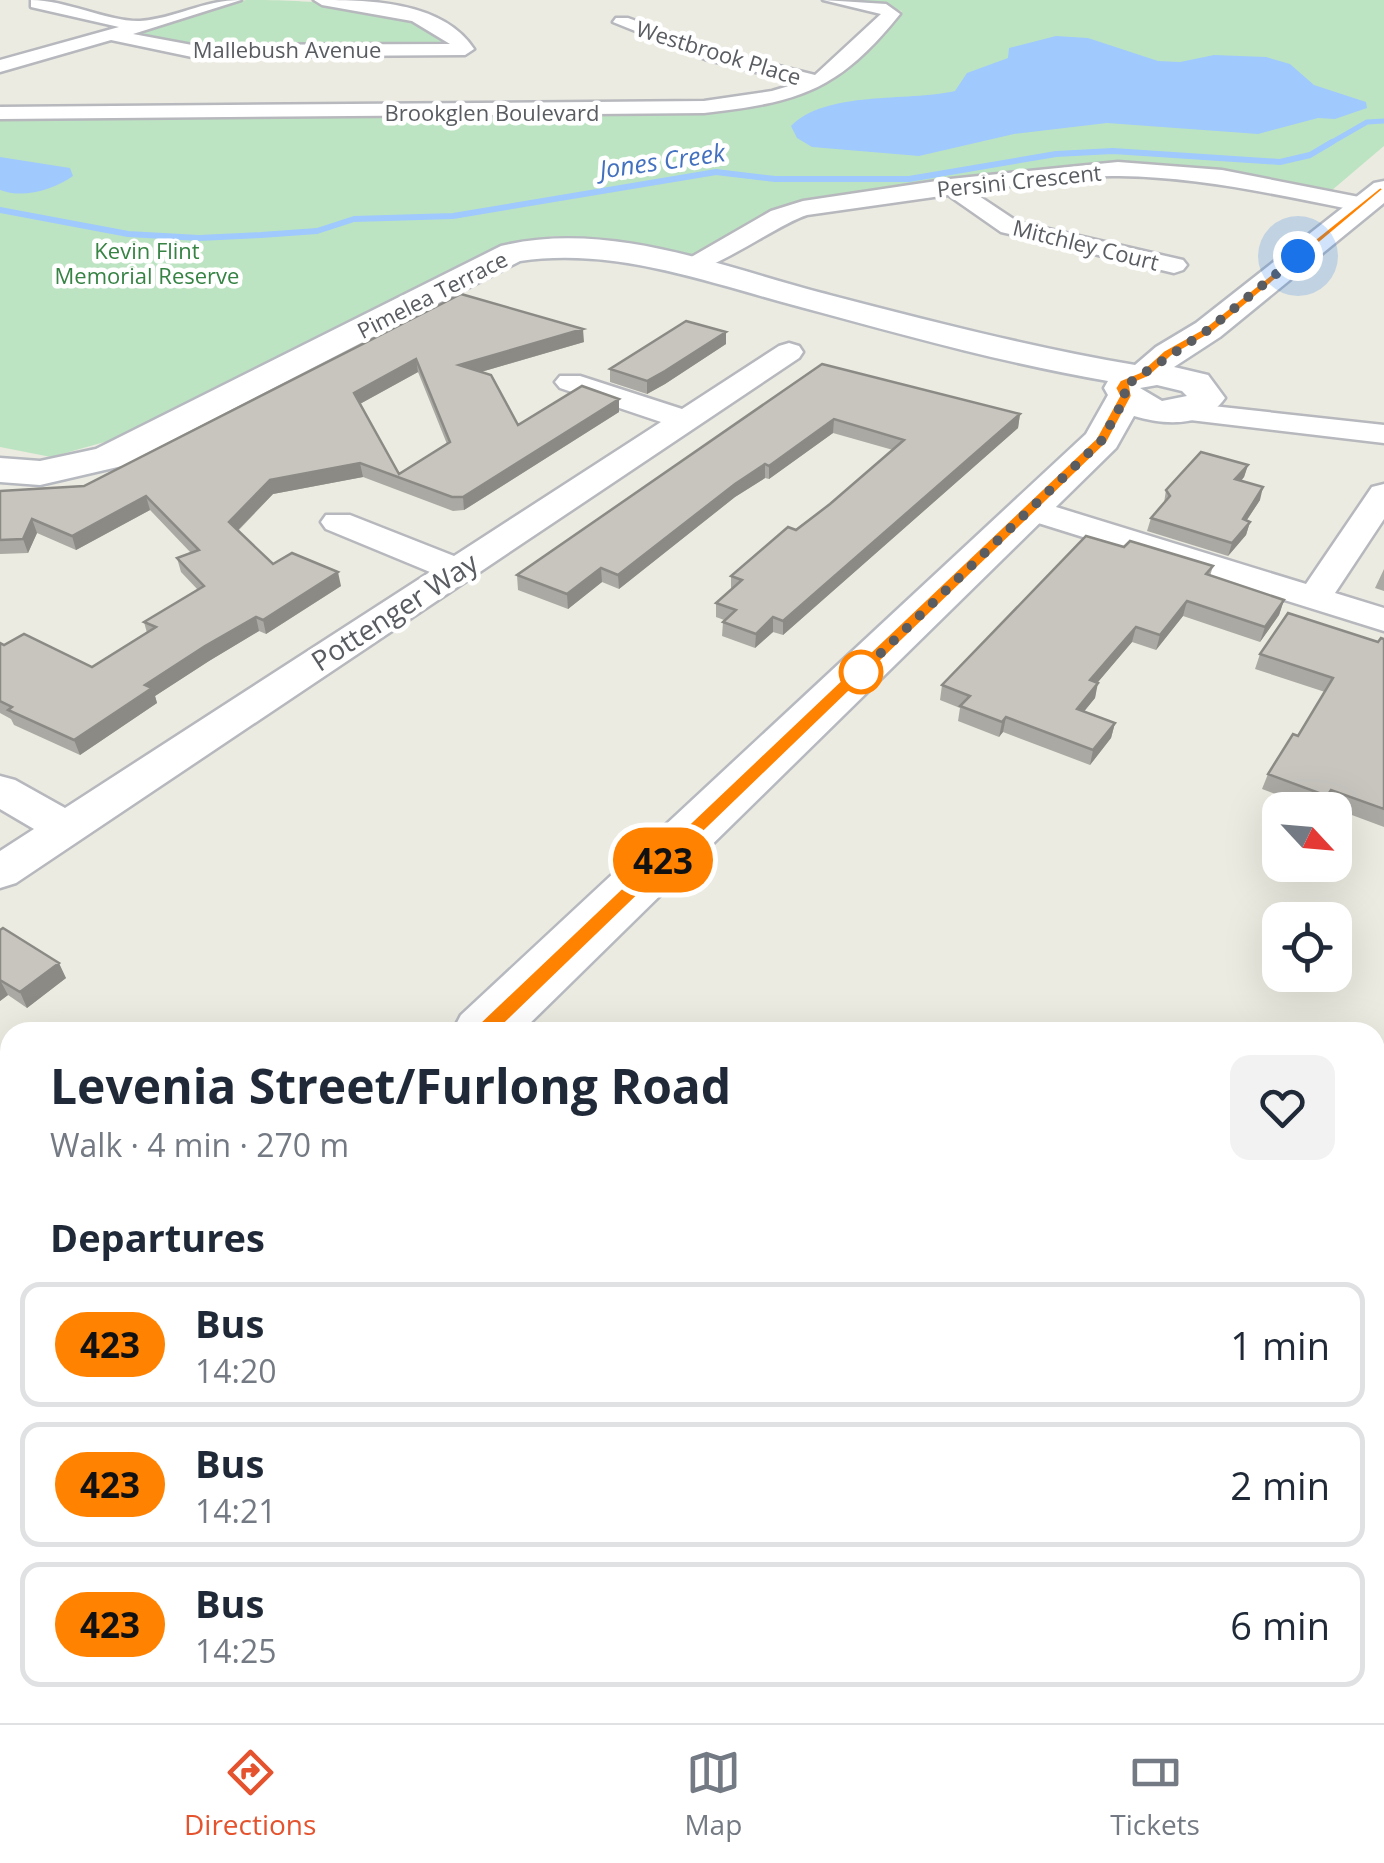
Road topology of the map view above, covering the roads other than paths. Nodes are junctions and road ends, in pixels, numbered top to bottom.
1 (233, 0) edge
2 (322, 0) edge
3 (831, 0) edge
4 (40, 2) edge
5 (17, 6) dead end
6 (446, 6) dead end
7 (411, 17) junction
8 (601, 24) dead end
9 (141, 26) junction
10 (110, 35) junction
11 (0, 66) edge
12 (816, 82) junction
13 (0, 113) edge
14 (950, 186) junction
15 (1374, 197) edge
16 (1174, 266) dead end
17 (687, 267) junction
18 (1208, 330) junction
19 (789, 352) dead end
20 (570, 382) dead end
21 (1133, 385) junction
22 (1187, 400) junction
23 (685, 420) junction
24 (1384, 434) edge
25 (1102, 440) junction
26 (0, 470) edge
27 (1384, 494) edge
28 (1031, 510) junction
29 (338, 522) dead end
30 (457, 570) junction
31 (1314, 598) junction
32 (1384, 620) edge
33 (0, 790) edge
34 (66, 828) junction
35 (0, 872) edge
36 (493, 1022) edge

1 - 9 street
2 - 7 street
3 - 12 street, Brookglen Boulevard
4 - 5 street
4 - 9 street
6 - 7 street
7 - 10 street, Mallebush Avenue
8 - 12 street, Westbrook Place
9 - 10 street
10 - 11 street
12 - 13 street, Brookglen Boulevard
14 - 15 street, Persini Crescent
14 - 16 street, Mitchley Court
14 - 17 street, Persini Crescent
15 - 18 main road
17 - 21 main road, Pimelea Terrace
17 - 26 main road, Pimelea Terrace
18 - 21 main road
18 - 22 main road
19 - 23 street, Pottenger Way
20 - 23 street
21 - 22 main road, Pimelea Terrace
21 - 25 main road
22 - 24 street
22 - 25 main road
23 - 30 street, Pottenger Way
25 - 28 main road
27 - 31 street
28 - 31 street
28 - 36 main road
29 - 30 street
30 - 34 street, Pottenger Way
31 - 32 street
33 - 34 street
34 - 35 street, Pottenger Way

